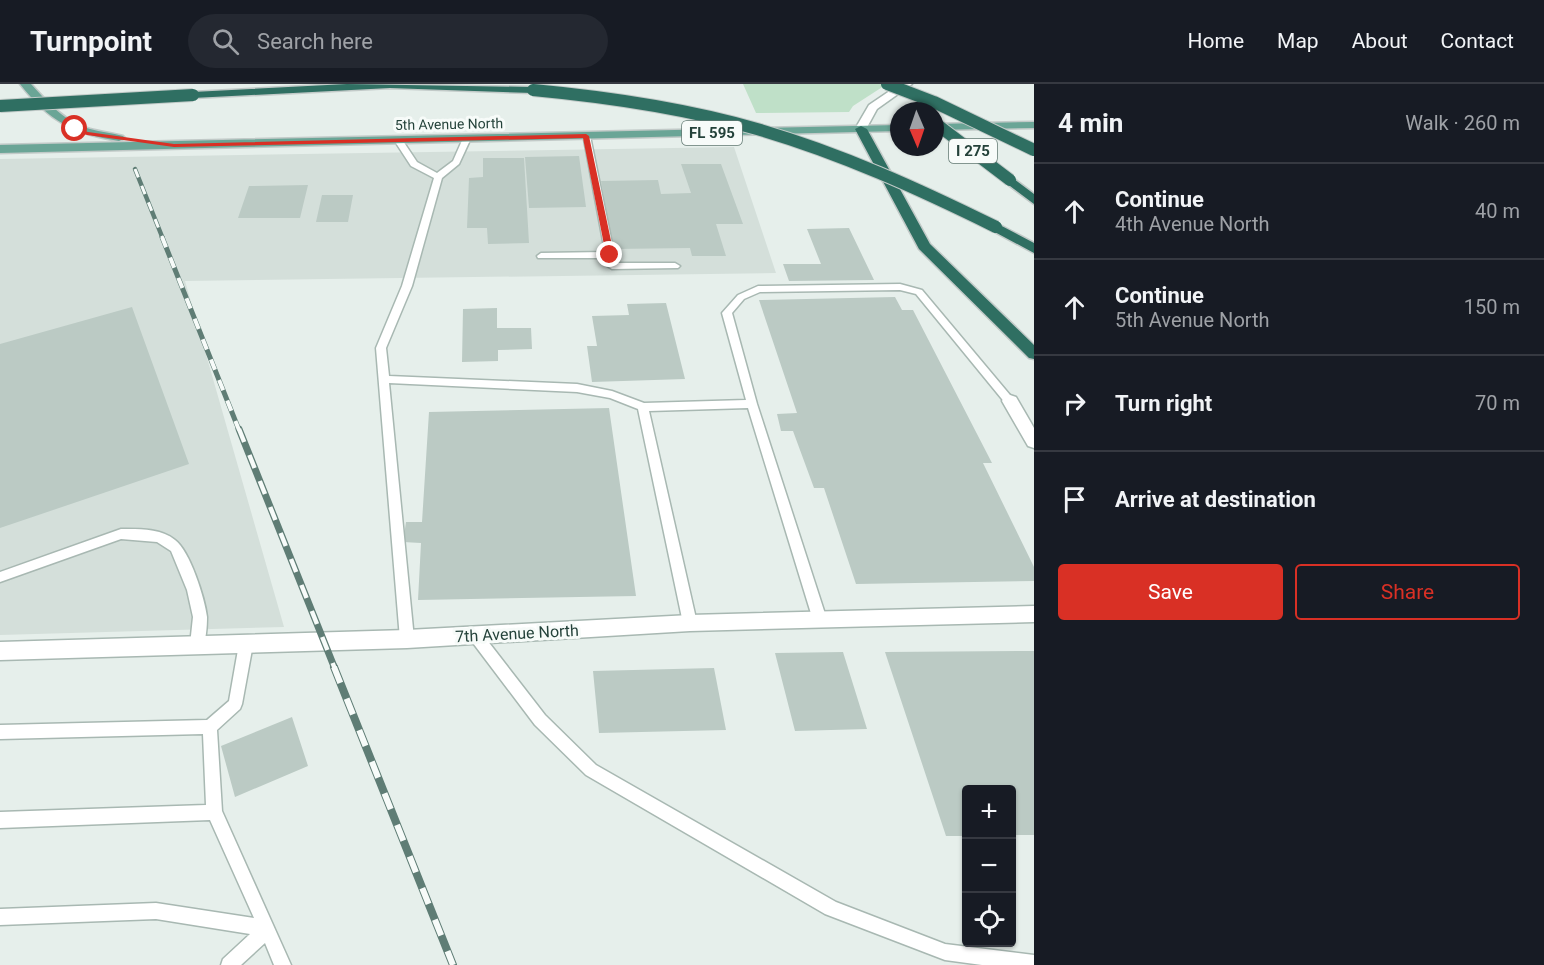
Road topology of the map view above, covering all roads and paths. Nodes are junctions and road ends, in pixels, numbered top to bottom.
1 (25, 84) edge
2 (886, 84) edge
3 (907, 84) edge
4 (136, 86) dead end
5 (0, 101) edge
6 (909, 102) edge
7 (0, 106) edge
8 (1034, 125) edge
9 (890, 128) edge
10 (944, 128) edge
11 (861, 129) junction
12 (944, 130) edge
13 (586, 136) junction
14 (467, 138) junction
15 (398, 140) junction
16 (174, 146) junction
17 (0, 149) edge
18 (1034, 150) edge
19 (438, 177) junction
20 (1034, 200) edge
21 (1034, 249) edge
22 (610, 255) junction
23 (541, 256) dead end
24 (675, 266) dead end
25 (1034, 354) edge
26 (384, 380) junction
27 (1010, 400) joint
28 (752, 404) junction
29 (643, 407) junction
30 (1034, 442) edge
31 (0, 577) edge
32 (1034, 615) edge
33 (820, 620) junction
34 (690, 624) junction
35 (475, 635) junction
36 (407, 639) junction
37 (246, 644) junction
38 (197, 645) junction
39 (0, 651) edge
40 (210, 727) junction
41 (0, 732) edge
42 (214, 812) junction
43 (0, 820) edge
44 (0, 917) edge
45 (268, 929) junction
46 (1034, 963) edge
47 (229, 965) edge
48 (283, 965) edge

1 - 16 main road, FL 595
2 - 6 highway
2 - 18 highway, bridge
3 - 11 street
4 - 5 highway
7 - 21 highway, bridge
8 - 10 main road
9 - 11 main road, 5th Avenue North / FL 595
11 - 13 main road, 5th Avenue North / FL 595
11 - 25 highway
12 - 20 highway, I 275, bridge
13 - 14 main road, 5th Avenue North / FL 595
13 - 22 lane
14 - 15 main road, 5th Avenue North / FL 595
14 - 19 lane
15 - 16 main road, 5th Avenue North / FL 595
15 - 19 lane
16 - 17 main road, 5th Avenue North / FL 595
19 - 26 lane
22 - 23 lane
22 - 24 lane
26 - 29 lane
26 - 36 lane
27 - 28 lane
27 - 30 street
28 - 29 lane
28 - 33 lane
29 - 34 lane
31 - 38 lane
32 - 33 street, 7th Avenue North
33 - 34 street, 7th Avenue North
34 - 35 street, 7th Avenue North
35 - 36 street, 7th Avenue North
35 - 46 lane
36 - 37 street, 7th Avenue North
37 - 38 street, 7th Avenue North
37 - 40 lane
38 - 39 street, 7th Avenue North
40 - 41 lane
40 - 42 lane
42 - 43 lane
42 - 45 lane
44 - 45 lane
45 - 47 lane
45 - 48 lane

